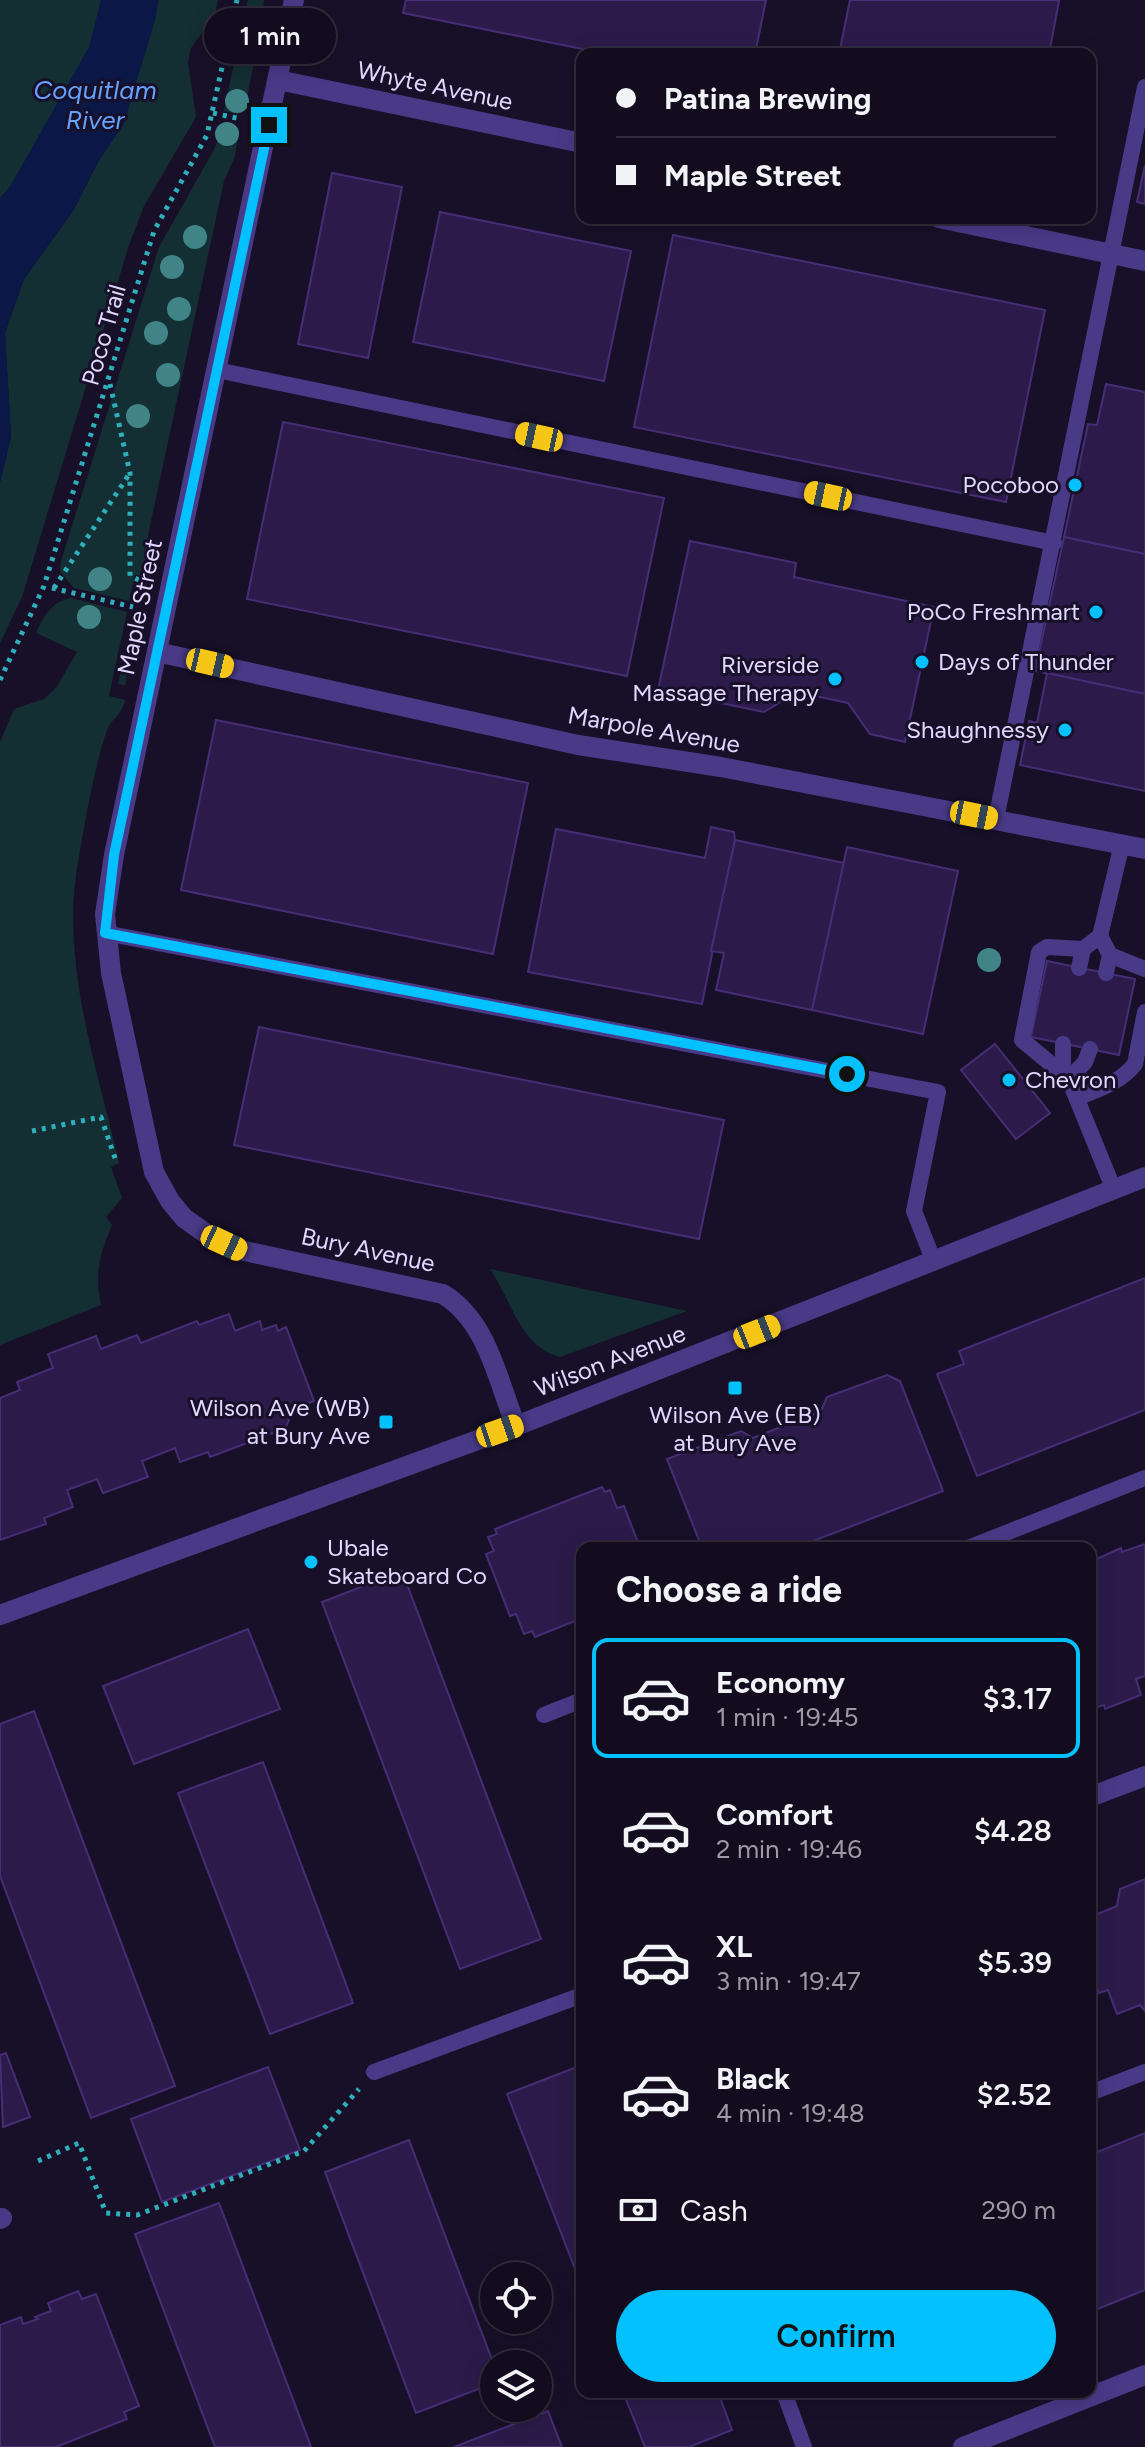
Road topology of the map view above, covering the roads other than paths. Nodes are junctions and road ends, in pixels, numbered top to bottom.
1 (294, 0) edge
2 (278, 80) junction
3 (1145, 87) edge
4 (576, 142) edge
5 (968, 224) edge
6 (1111, 254) junction
7 (1145, 261) edge
8 (217, 370) junction
9 (1054, 543) junction
10 (157, 652) junction
11 (996, 819) junction
12 (1122, 844) junction
13 (1145, 849) edge
14 (105, 933) junction
15 (1100, 936) junction
16 (1083, 949) junction
17 (1110, 955) junction
18 (1079, 968) dead end
19 (1145, 969) edge
20 (1106, 973) dead end
21 (1145, 1012) edge
22 (1063, 1044) dead end
23 (1090, 1049) dead end
24 (1069, 1079) junction
25 (1077, 1098) junction
26 (1145, 1177) edge
27 (1114, 1190) junction
28 (184, 1218) joint
29 (934, 1262) junction
30 (516, 1426) junction
31 (1145, 1478) edge
32 (983, 1542) edge
33 (0, 1615) edge
34 (576, 1702) edge
35 (544, 1715) dead end
36 (1145, 1776) edge
37 (1096, 1795) edge
38 (576, 1997) edge
39 (374, 2072) road end
40 (1145, 2072) edge
41 (1096, 2091) edge
42 (1145, 2375) edge
43 (1096, 2394) edge
44 (786, 2398) edge
45 (1087, 2398) edge
46 (804, 2447) edge
47 (963, 2447) edge

1 - 2 street, Maple Street
2 - 4 street, Whyte Avenue
2 - 8 street, Maple Street
3 - 6 lane
5 - 6 street
6 - 7 street
6 - 9 lane
8 - 9 lane
8 - 10 street, Maple Street
9 - 11 lane
10 - 11 street, Marpole Avenue
10 - 14 street, Maple Street
11 - 12 street, Marpole Avenue
12 - 13 street, Marpole Avenue
12 - 15 lane
14 - 28 street, Maple Street
14 - 29 lane
15 - 16 lane
15 - 17 lane
16 - 18 lane
16 - 24 lane
17 - 19 lane
17 - 20 lane
21 - 25 lane
22 - 24 lane
23 - 24 lane
24 - 25 lane
25 - 27 lane
26 - 27 street, Wilson Avenue
27 - 29 street, Wilson Avenue
28 - 30 street, Bury Avenue
29 - 30 street, Wilson Avenue
30 - 33 street, Wilson Avenue
31 - 32 lane
34 - 35 lane
36 - 37 street
38 - 39 lane
40 - 41 lane
42 - 43 street
44 - 46 lane
45 - 47 street

